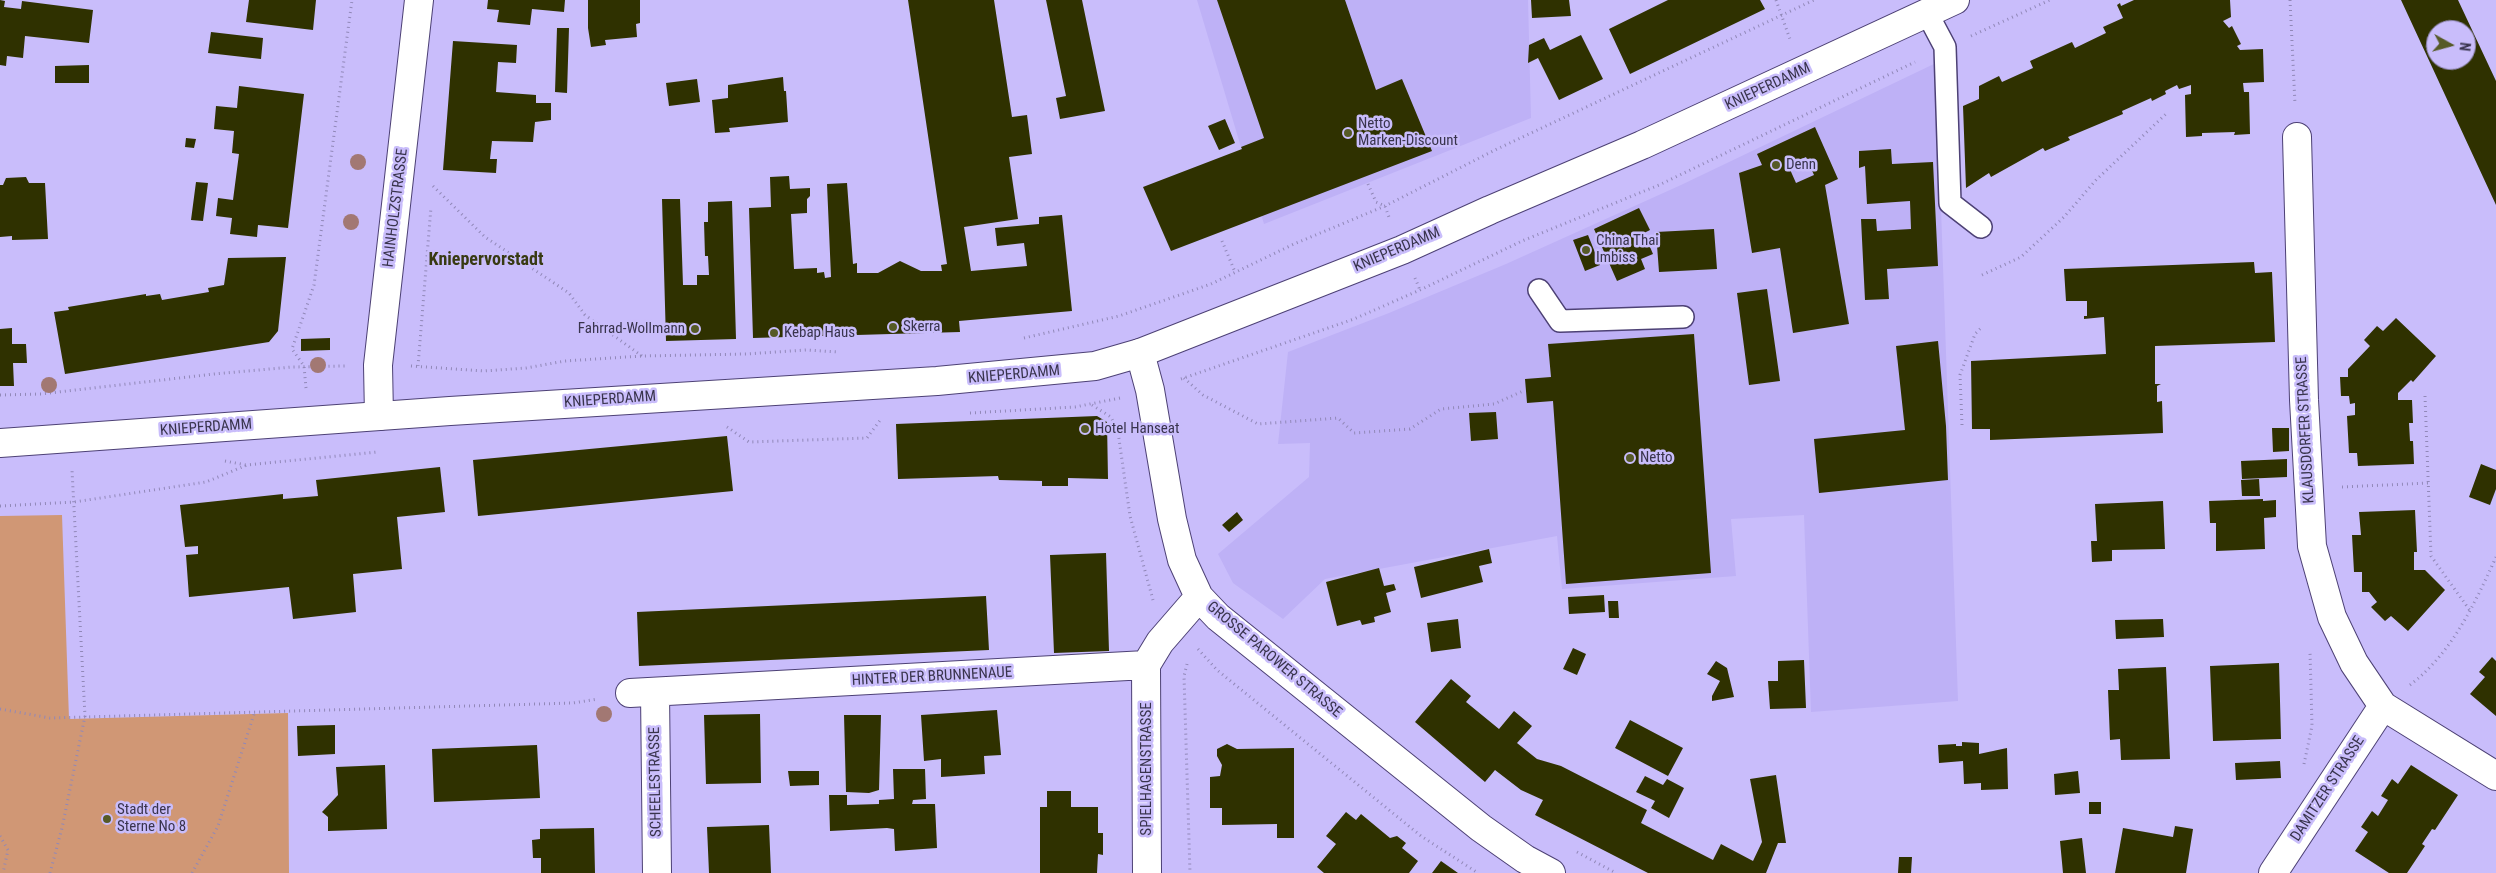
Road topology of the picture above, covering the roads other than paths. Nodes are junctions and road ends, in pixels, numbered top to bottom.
1 (419, 0) edge
2 (1955, 0) edge
3 (1927, 13) junction
4 (2297, 137) road end
5 (1981, 227) dead end
6 (1539, 290) dead end
7 (1683, 317) dead end
8 (1140, 353) junction
9 (379, 416) junction
10 (0, 443) edge
11 (1199, 597) junction
12 (1146, 666) junction
13 (642, 693) joint
14 (2383, 706) junction
15 (2496, 776) edge
16 (657, 873) edge
17 (1147, 873) edge
18 (1551, 873) edge
19 (2273, 873) edge

1 - 9 street, HAINHOLZSTRASSE
2 - 3 street, KNIEPERDAMM
3 - 5 lane
3 - 8 street, KNIEPERDAMM
4 - 14 street, KLAUSDORFER STRASSE
6 - 7 lane
8 - 9 street, KNIEPERDAMM
8 - 11 street, GROSSE PAROWER STRASSE
9 - 10 street, KNIEPERDAMM
11 - 12 street
11 - 18 street, GROSSE PAROWER STRASSE
12 - 13 street, HINTER DER BRUNNENAUE
12 - 17 street, SPIELHAGENSTRASSE
13 - 16 street, SCHEELESTRASSE
14 - 15 street
14 - 19 street, DAMITZER STRASSE

